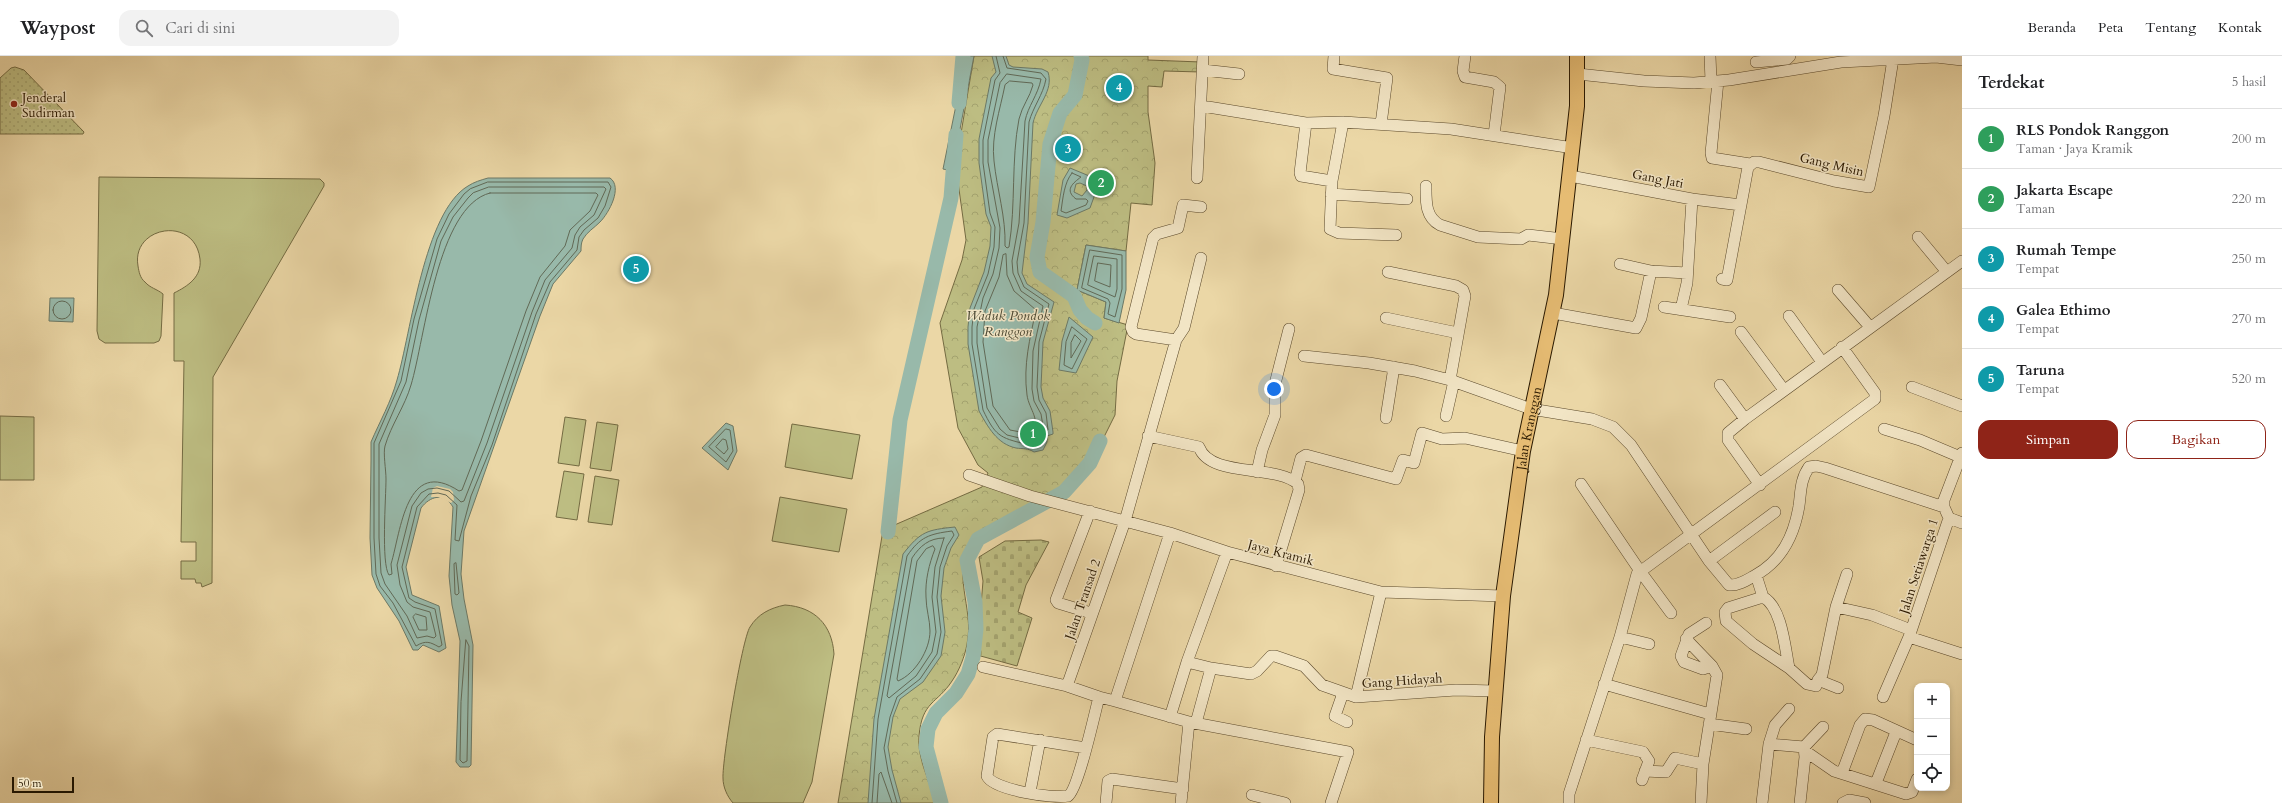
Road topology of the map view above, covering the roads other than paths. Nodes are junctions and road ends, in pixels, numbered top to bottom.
1 (1203, 56) edge
2 (1334, 56) edge
3 (1465, 56) edge
4 (1577, 56) edge
5 (1710, 56) edge
6 (1790, 56) edge
7 (1901, 58) edge
8 (1755, 59) edge
9 (1962, 60) edge
10 (1203, 70) junction
11 (1239, 74) dead end
12 (1578, 74) junction
13 (1756, 76) junction
14 (1714, 81) junction
15 (1202, 106) junction
16 (1343, 122) junction
17 (1306, 123) junction
18 (1381, 124) junction
19 (1494, 135) junction
20 (1573, 148) junction
21 (1750, 164) junction
22 (1570, 176) junction
23 (1197, 178) dead end
24 (1332, 181) junction
25 (1426, 186) dead end
26 (1331, 194) junction
27 (1407, 198) dead end
28 (1692, 199) junction
29 (1741, 204) junction
30 (1201, 207) dead end
31 (1396, 235) dead end
32 (1918, 237) dead end
33 (1563, 239) junction
34 (1200, 258) dead end
35 (1962, 261) edge
36 (1620, 264) dead end
37 (1651, 271) junction
38 (1388, 272) dead end
39 (1687, 272) junction
40 (1947, 272) junction
41 (1722, 279) dead end
42 (1838, 290) dead end
43 (1664, 307) dead end
44 (1681, 310) junction
45 (1553, 313) junction
46 (1789, 316) dead end
47 (1730, 317) dead end
48 (1386, 318) dead end
49 (1870, 328) junction
50 (1289, 329) dead end
51 (1741, 332) dead end
52 (1458, 333) junction
53 (1176, 340) junction
54 (1842, 347) junction
55 (1304, 356) dead end
56 (1822, 362) junction
57 (1394, 367) junction
58 (1452, 380) junction
59 (1720, 385) dead end
60 (1912, 386) dead end
61 (1784, 390) junction
62 (1961, 403) edge
63 (1531, 409) junction
64 (1446, 416) dead end
65 (1386, 418) dead end
66 (1745, 419) junction
67 (1884, 429) dead end
68 (1148, 436) junction
69 (1523, 451) junction
70 (1961, 455) edge
71 (1257, 472) junction
72 (969, 476) dead end
73 (1294, 481) junction
74 (1581, 484) dead end
75 (1760, 485) junction
76 (1944, 507) junction
77 (1090, 511) junction
78 (1775, 512) dead end
79 (1949, 518) junction
80 (1125, 521) junction
81 (1962, 523) edge
82 (1170, 533) junction
83 (1691, 534) junction
84 (1228, 552) junction
85 (1709, 561) junction
86 (1276, 566) junction
87 (1640, 571) junction
88 (1847, 574) dead end
89 (1756, 575) junction
90 (1381, 592) junction
91 (1502, 596) junction
92 (1763, 597) junction
93 (1836, 607) junction
94 (1091, 613) junction
95 (1671, 613) dead end
96 (1706, 623) dead end
97 (1910, 633) junction
98 (1620, 637) junction
99 (1686, 639) junction
100 (1649, 644) dead end
101 (1962, 654) edge
102 (1186, 662) junction
103 (1712, 666) junction
104 (983, 667) dead end
105 (1211, 668) junction
106 (1789, 668) junction
107 (1818, 680) junction
108 (1604, 684) junction
109 (1067, 686) junction
110 (1838, 688) dead end
111 (1495, 691) junction
112 (1343, 693) junction
113 (1099, 697) junction
114 (1356, 697) junction
115 (1883, 697) dead end
116 (1115, 701) junction
117 (1789, 710) dead end
118 (1170, 717) junction
119 (1709, 719) junction
120 (1192, 722) junction
121 (1347, 722) dead end
122 (1823, 727) dead end
123 (1746, 729) dead end
124 (1896, 732) junction
125 (1914, 739) edge
126 (1040, 740) junction
127 (1586, 740) junction
128 (1769, 744) junction
129 (1086, 748) junction
130 (1805, 749) junction
131 (1703, 764) junction
132 (1842, 773) junction
133 (1876, 783) junction
134 (1914, 785) edge
135 (1183, 789) junction
136 (1030, 792) junction
137 (1252, 796) dead end
138 (1106, 803) edge
139 (1181, 803) edge
140 (1285, 803) edge
141 (1331, 803) edge
142 (1490, 803) edge
143 (1569, 803) edge
144 (1702, 803) edge
145 (1762, 803) edge
146 (1800, 803) edge
147 (1843, 803) edge
148 (1865, 803) edge

1 - 10 street
2 - 18 street
3 - 19 street
4 - 12 main road, Jalan Kranggan
5 - 14 street
6 - 8 street
7 - 9 street
7 - 13 street
7 - 21 street, Gang Misin
8 - 13 street
10 - 11 street
10 - 15 street
12 - 14 street
12 - 20 main road, Jalan Kranggan
13 - 14 street
14 - 21 street
15 - 17 street
15 - 23 street
16 - 17 street
16 - 18 street
16 - 24 street
17 - 24 street
18 - 19 street
19 - 20 street
20 - 22 main road, Jalan Kranggan
21 - 29 street
22 - 28 street, Gang Jati
22 - 33 main road, Jalan Kranggan
24 - 26 street
25 - 33 street
26 - 27 street
26 - 31 street
28 - 29 street, Gang Jati
28 - 39 street
29 - 41 street
30 - 53 street
32 - 40 street
33 - 45 main road, Jalan Kranggan
34 - 53 street, Jalan Transad 2
35 - 40 street
36 - 37 street
37 - 39 street
37 - 45 street
38 - 52 street
39 - 44 street
40 - 49 street
42 - 49 street
43 - 44 street
44 - 47 street
45 - 63 main road, Jalan Kranggan
46 - 56 street
48 - 52 street
49 - 54 street
50 - 71 street
51 - 61 street
52 - 58 street
53 - 68 street, Jalan Transad 2
54 - 56 street
54 - 75 street
55 - 57 street
56 - 61 street
57 - 58 street
57 - 65 street
58 - 63 street
58 - 64 street
59 - 66 street
60 - 62 street
61 - 66 street
63 - 69 main road, Jalan Kranggan
63 - 83 street
66 - 75 street
67 - 70 street
68 - 71 street
68 - 80 street, Jalan Transad 2
69 - 73 street
69 - 91 main road, Jalan Kranggan
70 - 76 street, Jalan Setiawarga 1
71 - 73 street
72 - 77 street, Jaya Kramik
73 - 86 street
74 - 87 street
75 - 83 street
76 - 79 street, Jalan Setiawarga 1
76 - 89 street
77 - 80 street, Jaya Kramik
77 - 94 street
78 - 85 street
79 - 81 street
79 - 97 street, Jalan Setiawarga 1
80 - 82 street, Jaya Kramik
80 - 94 street, Jalan Transad 2
82 - 84 street, Jaya Kramik
82 - 116 street
83 - 85 street
83 - 87 street
84 - 86 street, Jaya Kramik
84 - 102 street
85 - 89 street
86 - 90 street, Jaya Kramik
87 - 95 street
87 - 98 street
88 - 93 street
89 - 92 street
90 - 91 street, Jaya Kramik
90 - 114 street
91 - 111 main road, Jalan Kranggan
92 - 106 street
92 - 106 street
93 - 97 street
93 - 107 street
94 - 109 street, Jalan Transad 2
96 - 99 street
97 - 101 street
97 - 115 street, Jalan Setiawarga 1
98 - 100 street
98 - 108 street
99 - 103 street
99 - 103 street
102 - 105 street, Gang Hidayah
102 - 118 street
103 - 119 street
104 - 109 street
105 - 112 street, Gang Hidayah
105 - 120 street
106 - 107 street
107 - 110 street
108 - 119 street
108 - 127 street
109 - 113 street
111 - 114 street, Gang Hidayah
111 - 142 main road, Jalan Kranggan
112 - 114 street, Gang Hidayah
112 - 121 street
113 - 116 street
113 - 129 street
116 - 118 street
117 - 128 street
118 - 120 street
119 - 123 street
119 - 131 street
120 - 135 street
120 - 141 street
122 - 130 street
124 - 125 street
124 - 132 street
124 - 133 street
126 - 129 street
126 - 136 street
126 - 136 street
127 - 131 street
127 - 143 street
128 - 130 street
128 - 145 street
129 - 136 street
130 - 132 street
130 - 146 street
131 - 144 street
132 - 133 street
133 - 134 street
135 - 138 street
135 - 139 street
137 - 140 street
147 - 148 street

